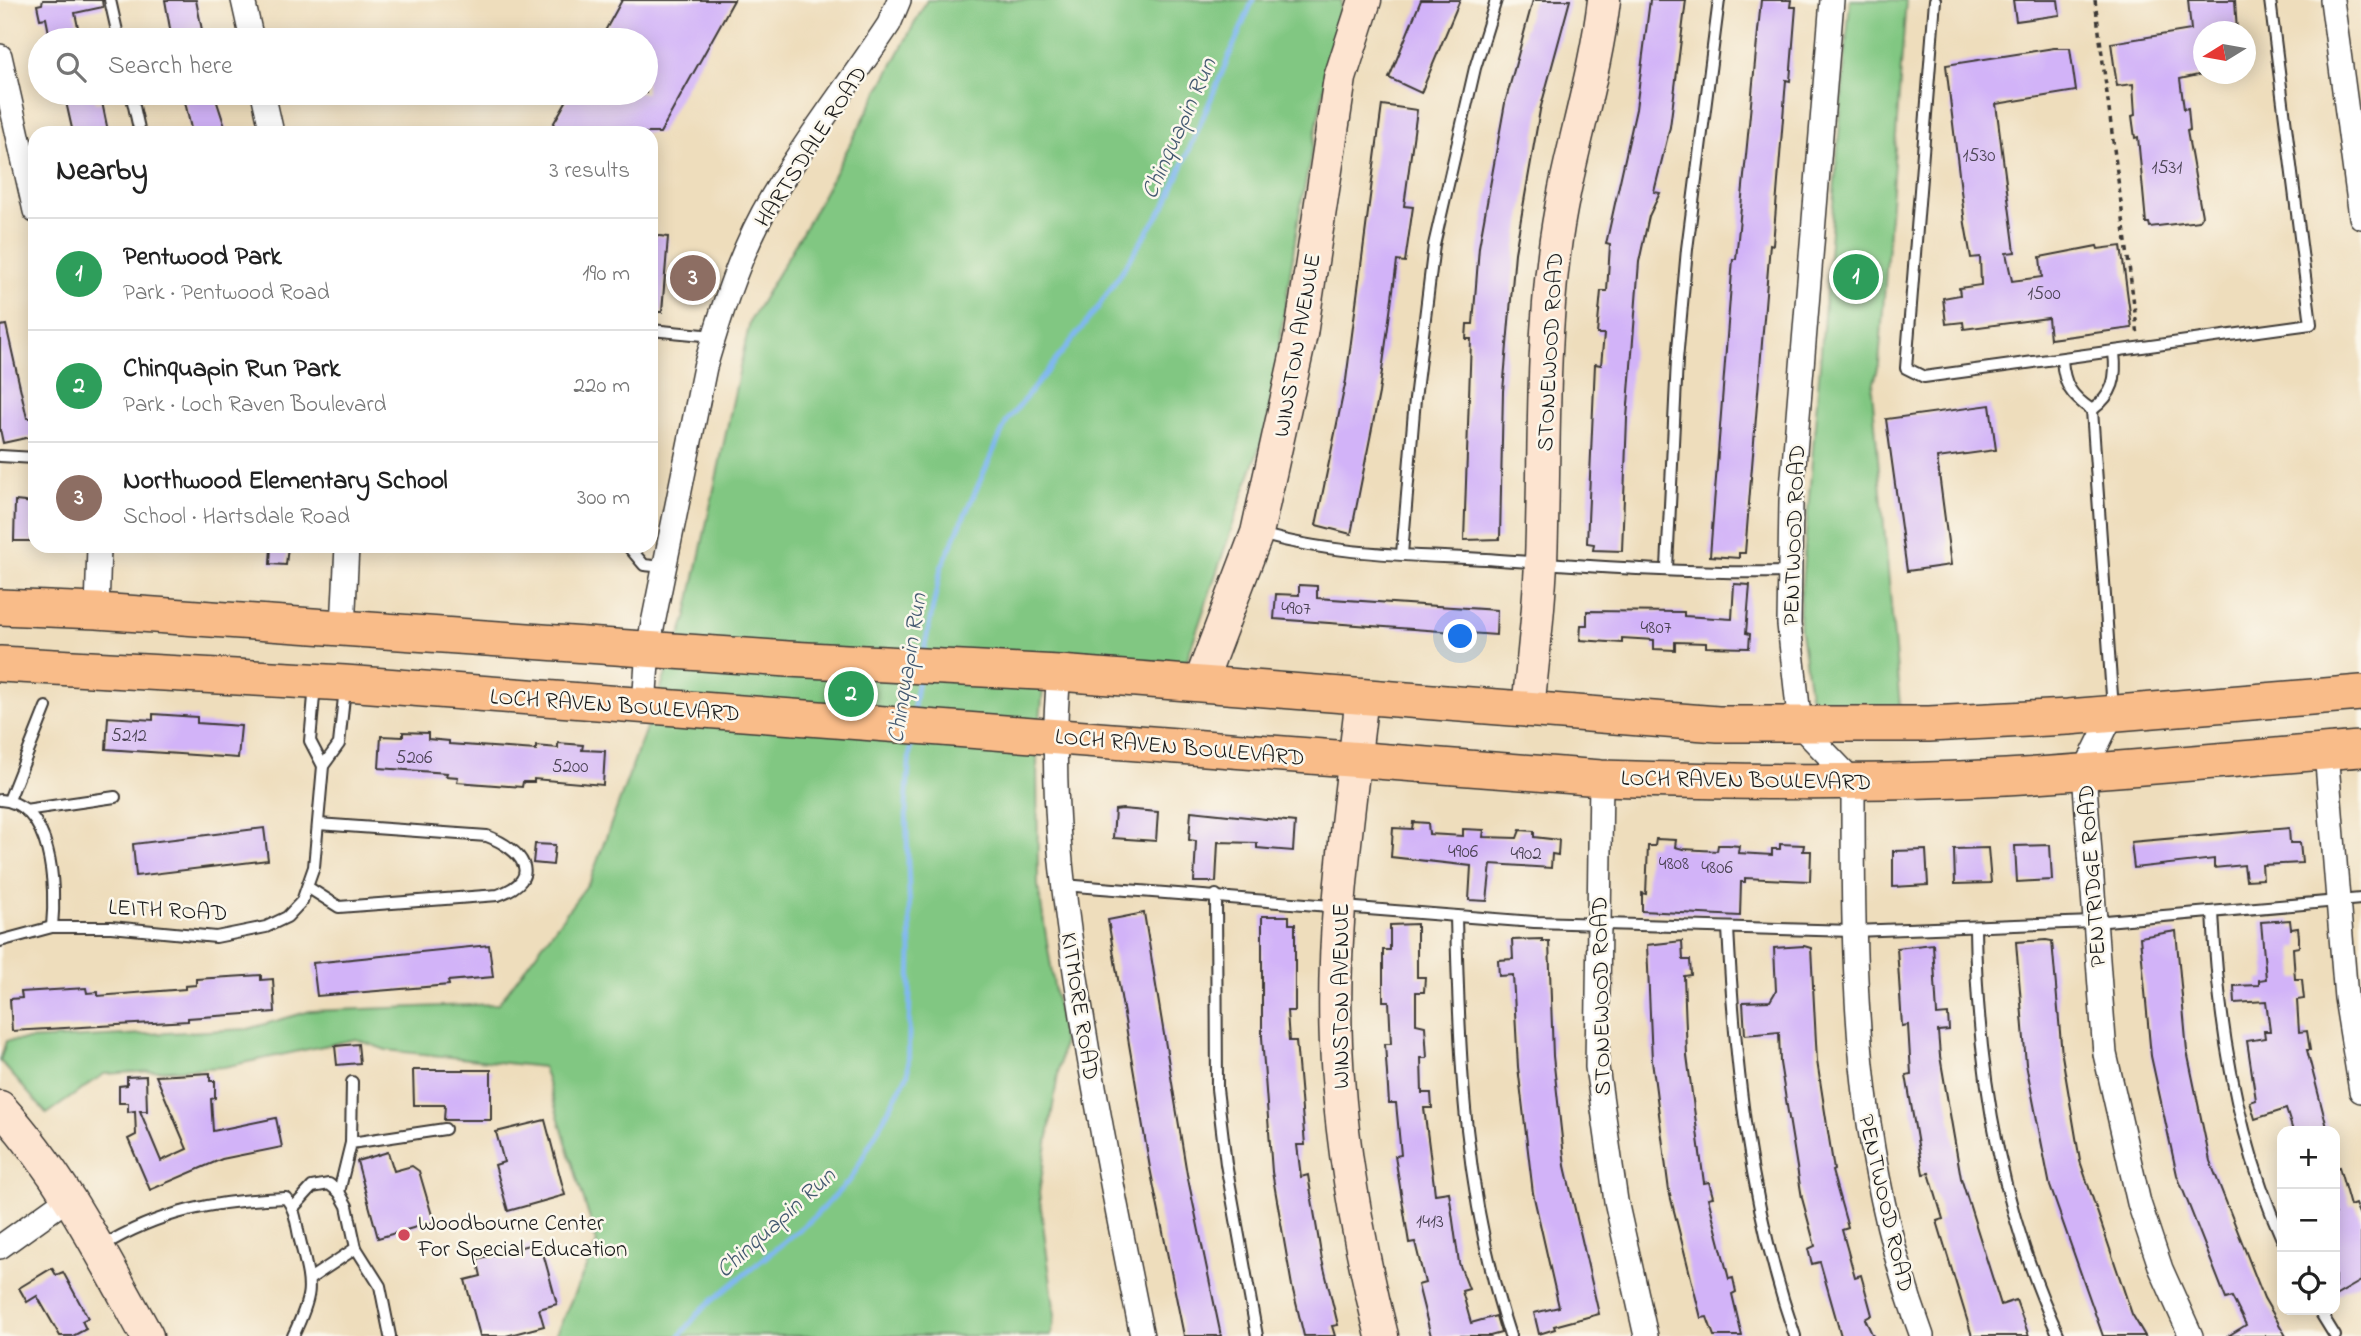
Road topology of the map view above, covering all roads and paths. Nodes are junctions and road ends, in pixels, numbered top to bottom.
1 (110, 0) edge
2 (243, 0) edge
3 (899, 0) edge
4 (1364, 0) edge
5 (1496, 0) edge
6 (1604, 0) edge
7 (1719, 0) edge
8 (1832, 0) edge
9 (1935, 0) edge
10 (2095, 0) edge
11 (2270, 0) edge
12 (2332, 0) edge
13 (117, 28) edge
14 (249, 28) edge
15 (0, 56) edge
16 (133, 105) edge
17 (266, 105) edge
18 (138, 126) edge
19 (270, 126) edge
20 (28, 180) edge
21 (2361, 217) edge
22 (658, 331) edge
23 (714, 336) junction
24 (2140, 348) junction
25 (2114, 352) junction
26 (2062, 360) junction
27 (2092, 410) junction
28 (0, 456) edge
29 (28, 458) edge
30 (1257, 533) junction
31 (99, 553) edge
32 (347, 553) edge
33 (634, 553) edge
34 (1402, 554) junction
35 (1541, 563) junction
36 (664, 567) junction
37 (1667, 568) junction
38 (1788, 572) junction
39 (0, 607) edge
40 (97, 611) junction
41 (225, 620) junction
42 (343, 628) junction
43 (648, 648) junction
44 (0, 664) edge
45 (1059, 673) junction
46 (217, 677) junction
47 (330, 683) junction
48 (1200, 683) junction
49 (2361, 693) edge
50 (1362, 696) junction
51 (644, 706) junction
52 (46, 707) dead end
53 (1528, 709) junction
54 (2113, 713) junction
55 (1800, 726) junction
56 (1054, 734) junction
57 (2361, 749) edge
58 (2326, 751) junction
59 (1354, 761) junction
60 (323, 766) junction
61 (2084, 772) junction
62 (1601, 778) junction
63 (1853, 781) junction
64 (115, 797) dead end
65 (4, 800) edge
66 (25, 810) junction
67 (318, 824) junction
68 (1063, 885) junction
69 (309, 888) junction
70 (1216, 895) junction
71 (2361, 899) edge
72 (2338, 901) junction
73 (1338, 907) junction
74 (2213, 912) junction
75 (1456, 916) junction
76 (2094, 922) junction
77 (1598, 924) junction
78 (52, 927) junction
79 (1728, 928) junction
80 (1975, 929) junction
81 (1853, 931) junction
82 (0, 941) edge
83 (352, 1082) dead end
84 (2361, 1091) edge
85 (0, 1107) edge
86 (445, 1129) dead end
87 (351, 1143) junction
88 (340, 1192) junction
89 (71, 1196) junction
90 (294, 1207) junction
91 (2277, 1227) edge
92 (0, 1247) edge
93 (99, 1248) junction
94 (356, 1248) junction
95 (311, 1278) junction
96 (2322, 1315) edge
97 (147, 1336) edge
98 (293, 1336) edge
99 (390, 1336) edge
100 (1142, 1336) edge
101 (1257, 1336) edge
102 (1382, 1336) edge
103 (1510, 1336) edge
104 (1646, 1336) edge
105 (1795, 1336) edge
106 (1922, 1336) edge
107 (2059, 1336) edge
108 (2191, 1336) edge
109 (2334, 1336) edge

1 - 13 lane
2 - 14 street
3 - 23 street, HARTSDALE ROAD
4 - 30 street, WINSTON AVENUE
5 - 34 lane
6 - 35 street, STONEWOOD ROAD
7 - 37 lane
8 - 38 street, PENTWOOD ROAD
9 - 26 lane
10 - 24 path
11 - 24 lane
12 - 21 street
15 - 20 street
16 - 18 lane
17 - 19 street
22 - 23 lane
23 - 36 street, HARTSDALE ROAD
24 - 25 lane
25 - 26 lane
25 - 27 lane
26 - 27 lane
27 - 54 lane
28 - 29 lane
30 - 34 lane
30 - 48 street, WINSTON AVENUE
31 - 40 street
32 - 42 street
33 - 36 lane
34 - 35 lane
35 - 37 lane
35 - 53 street, STONEWOOD ROAD
36 - 43 street, HARTSDALE ROAD
37 - 38 lane
38 - 55 street, PENTWOOD ROAD
39 - 40 main road
40 - 41 main road
41 - 42 main road
41 - 46 main road
42 - 43 main road
43 - 45 main road
43 - 51 street, HARTSDALE ROAD
44 - 46 main road, LOCH RAVEN BOULEVARD
45 - 48 main road
45 - 56 street, KITMORE ROAD
46 - 47 main road, LOCH RAVEN BOULEVARD
47 - 51 main road, LOCH RAVEN BOULEVARD
47 - 60 lane, LEITH ROAD
47 - 60 lane, LEITH ROAD
48 - 50 main road
49 - 54 main road
50 - 53 main road
50 - 59 street, WINSTON AVENUE
51 - 56 main road, LOCH RAVEN BOULEVARD
52 - 65 lane
53 - 55 main road
54 - 55 main road
54 - 61 street, PENTRIDGE ROAD
55 - 63 street
56 - 59 main road, LOCH RAVEN BOULEVARD
56 - 68 street, KITMORE ROAD
57 - 58 main road, LOCH RAVEN BOULEVARD
58 - 61 main road, LOCH RAVEN BOULEVARD
58 - 72 street
59 - 62 main road, LOCH RAVEN BOULEVARD
59 - 73 street, WINSTON AVENUE
60 - 67 lane, LEITH ROAD
61 - 63 main road, LOCH RAVEN BOULEVARD
61 - 76 street, PENTRIDGE ROAD
62 - 63 main road, LOCH RAVEN BOULEVARD
62 - 77 street, STONEWOOD ROAD
63 - 81 street, PENTWOOD ROAD
64 - 66 lane
65 - 66 lane
66 - 78 lane
67 - 69 lane, LEITH ROAD
67 - 69 lane
68 - 70 lane
68 - 100 street, KITMORE ROAD
69 - 78 lane, LEITH ROAD
70 - 73 lane
70 - 101 lane
71 - 72 lane
72 - 74 lane
72 - 84 street
73 - 75 lane
73 - 102 street, WINSTON AVENUE
74 - 76 lane
74 - 91 lane
75 - 77 lane
75 - 103 lane
76 - 80 lane
76 - 108 street, PENTRIDGE ROAD
77 - 79 lane
77 - 104 street, STONEWOOD ROAD
78 - 82 lane, LEITH ROAD
79 - 81 lane
79 - 105 lane
80 - 81 lane
80 - 107 lane
81 - 106 street, PENTWOOD ROAD
83 - 87 lane
85 - 89 street
86 - 87 lane
87 - 88 lane
88 - 90 lane
88 - 94 lane
89 - 92 street
89 - 93 street
90 - 93 lane
90 - 95 lane
93 - 97 street
94 - 95 lane
94 - 99 lane
95 - 98 lane
96 - 109 lane

